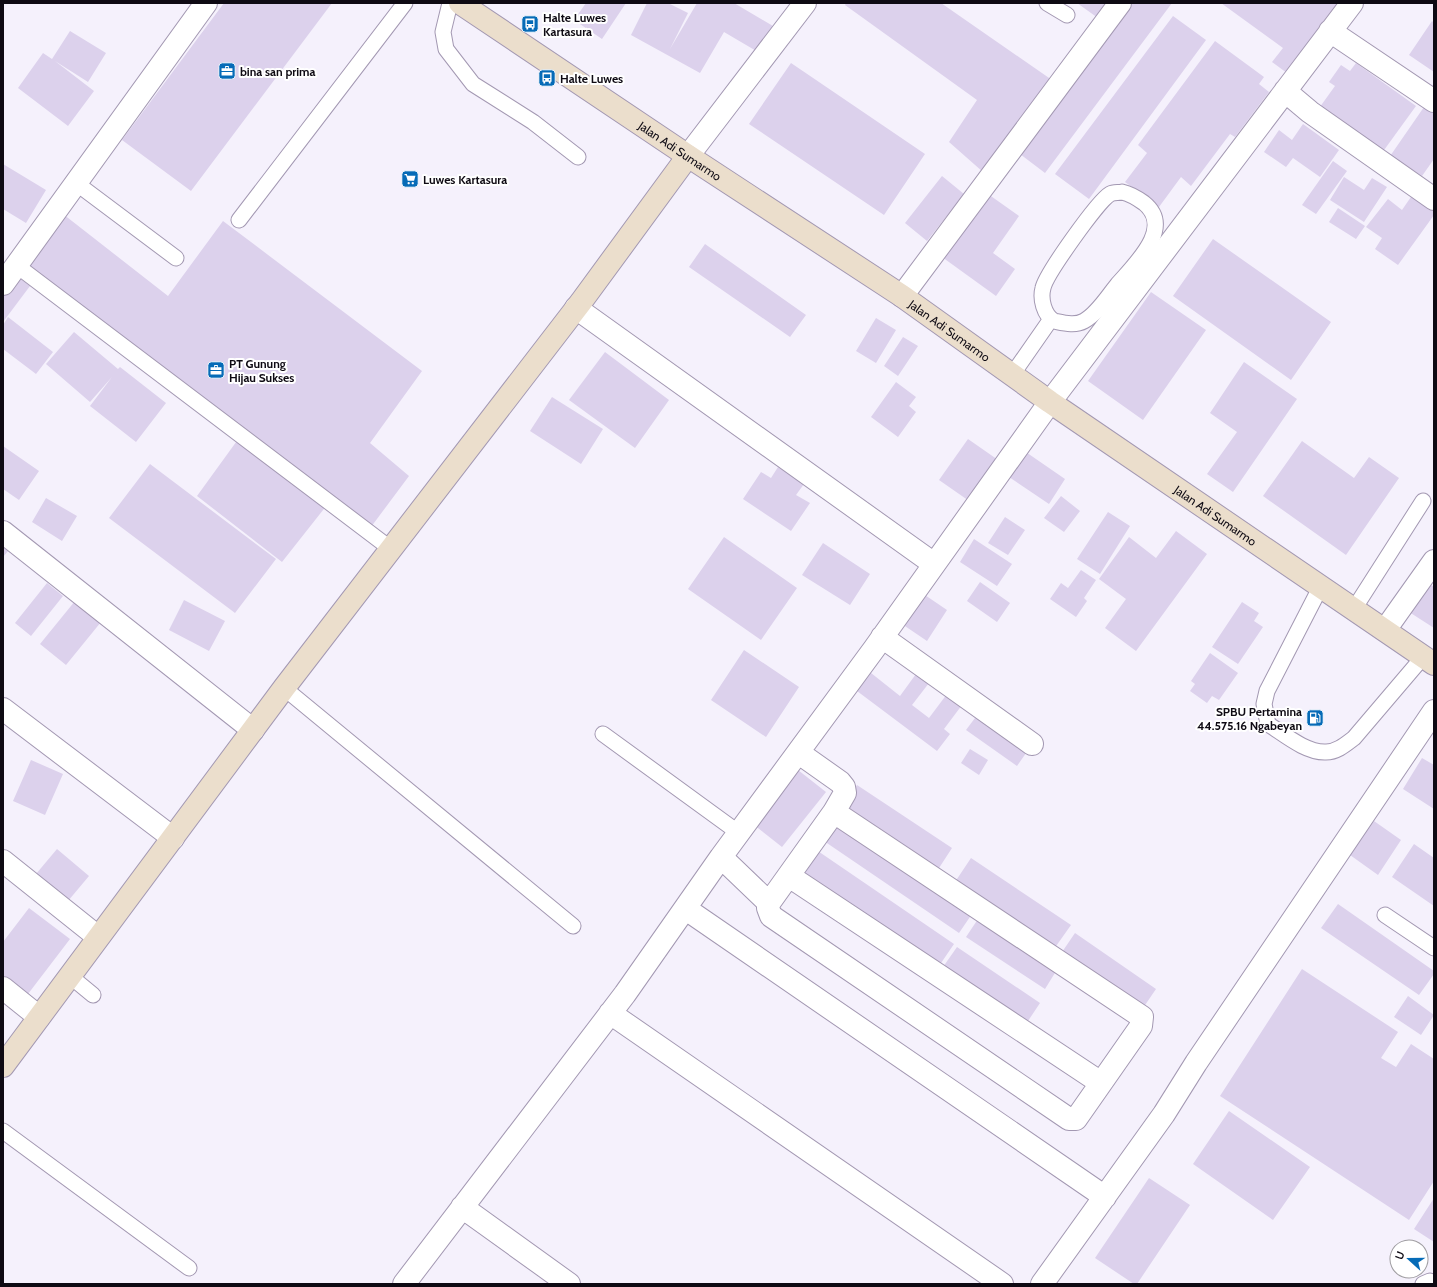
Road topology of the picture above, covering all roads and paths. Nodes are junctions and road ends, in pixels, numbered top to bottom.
1 (206, 3) edge
2 (405, 3) edge
3 (450, 3) edge
4 (806, 3) edge
5 (1047, 3) edge
6 (1120, 3) edge
7 (1352, 3) edge
8 (474, 7) edge
9 (1067, 15) dead end
10 (1330, 31) junction
11 (1285, 91) junction
12 (1434, 101) edge
13 (688, 156) junction
14 (578, 157) dead end
15 (76, 183) junction
16 (1434, 199) edge
17 (239, 220) dead end
18 (176, 258) dead end
19 (16, 265) junction
20 (3, 284) edge
21 (902, 296) junction
22 (576, 308) junction
23 (1051, 319) junction
24 (1012, 375) junction
25 (1050, 402) junction
26 (1423, 501) dead end
27 (3, 532) edge
28 (391, 549) junction
29 (1434, 561) edge
30 (934, 564) junction
31 (1320, 586) junction
32 (1354, 609) junction
33 (1385, 630) junction
34 (882, 637) junction
35 (1429, 660) edge
36 (284, 688) junction
37 (3, 708) edge
38 (1434, 711) edge
39 (253, 730) junction
40 (603, 734) dead end
41 (1032, 744) dead end
42 (799, 753) junction
43 (834, 812) junction
44 (739, 833) junction
45 (173, 838) junction
46 (721, 856) junction
47 (3, 861) edge
48 (789, 876) junction
49 (769, 902) junction
50 (686, 909) junction
51 (1385, 915) dead end
52 (573, 926) dead end
53 (98, 937) junction
54 (1434, 948) edge
55 (70, 976) junction
56 (3, 988) edge
57 (93, 995) dead end
58 (610, 1013) junction
59 (39, 1017) junction
60 (3, 1066) edge
61 (1101, 1083) junction
62 (3, 1131) edge
63 (1105, 1197) junction
64 (462, 1207) junction
65 (189, 1268) dead end
66 (404, 1284) edge
67 (569, 1284) edge
68 (1002, 1284) edge
69 (1042, 1284) edge
70 (1423, 1284) edge
71 (1434, 1284) edge

1 - 15 street
2 - 17 lane
3 - 14 lane
4 - 13 street
5 - 9 lane
6 - 21 street
7 - 10 street
8 - 13 main road, Jalan Adi Sumarmo
10 - 11 street
10 - 12 street
11 - 16 street
11 - 25 street
13 - 21 main road, Jalan Adi Sumarmo
13 - 22 main road
15 - 18 lane
15 - 19 street
19 - 20 street
19 - 28 lane
21 - 24 main road, Jalan Adi Sumarmo
22 - 28 main road
22 - 30 street
23 - 23 lane
23 - 24 lane
24 - 25 main road, Jalan Adi Sumarmo
25 - 30 street
25 - 31 main road, Jalan Adi Sumarmo
26 - 32 lane
27 - 39 street
28 - 36 main road
29 - 33 street
30 - 34 street
31 - 32 main road, Jalan Adi Sumarmo
31 - 35 lane
32 - 33 main road, Jalan Adi Sumarmo
33 - 35 main road, Jalan Adi Sumarmo
34 - 41 street
34 - 42 street
36 - 39 main road
36 - 52 lane
37 - 45 street
38 - 63 street
39 - 45 main road
40 - 44 lane
42 - 43 street
42 - 44 street
43 - 48 street
43 - 61 street
44 - 46 street
45 - 53 main road
46 - 49 street
46 - 50 street
47 - 53 street
48 - 49 street
48 - 61 street
49 - 61 street
50 - 58 street
50 - 63 street
51 - 54 lane
53 - 55 main road
55 - 57 lane
55 - 59 main road
56 - 59 street
58 - 64 street
58 - 68 street
59 - 60 main road
62 - 65 lane
63 - 69 street
64 - 66 street
64 - 67 street
70 - 71 lane

